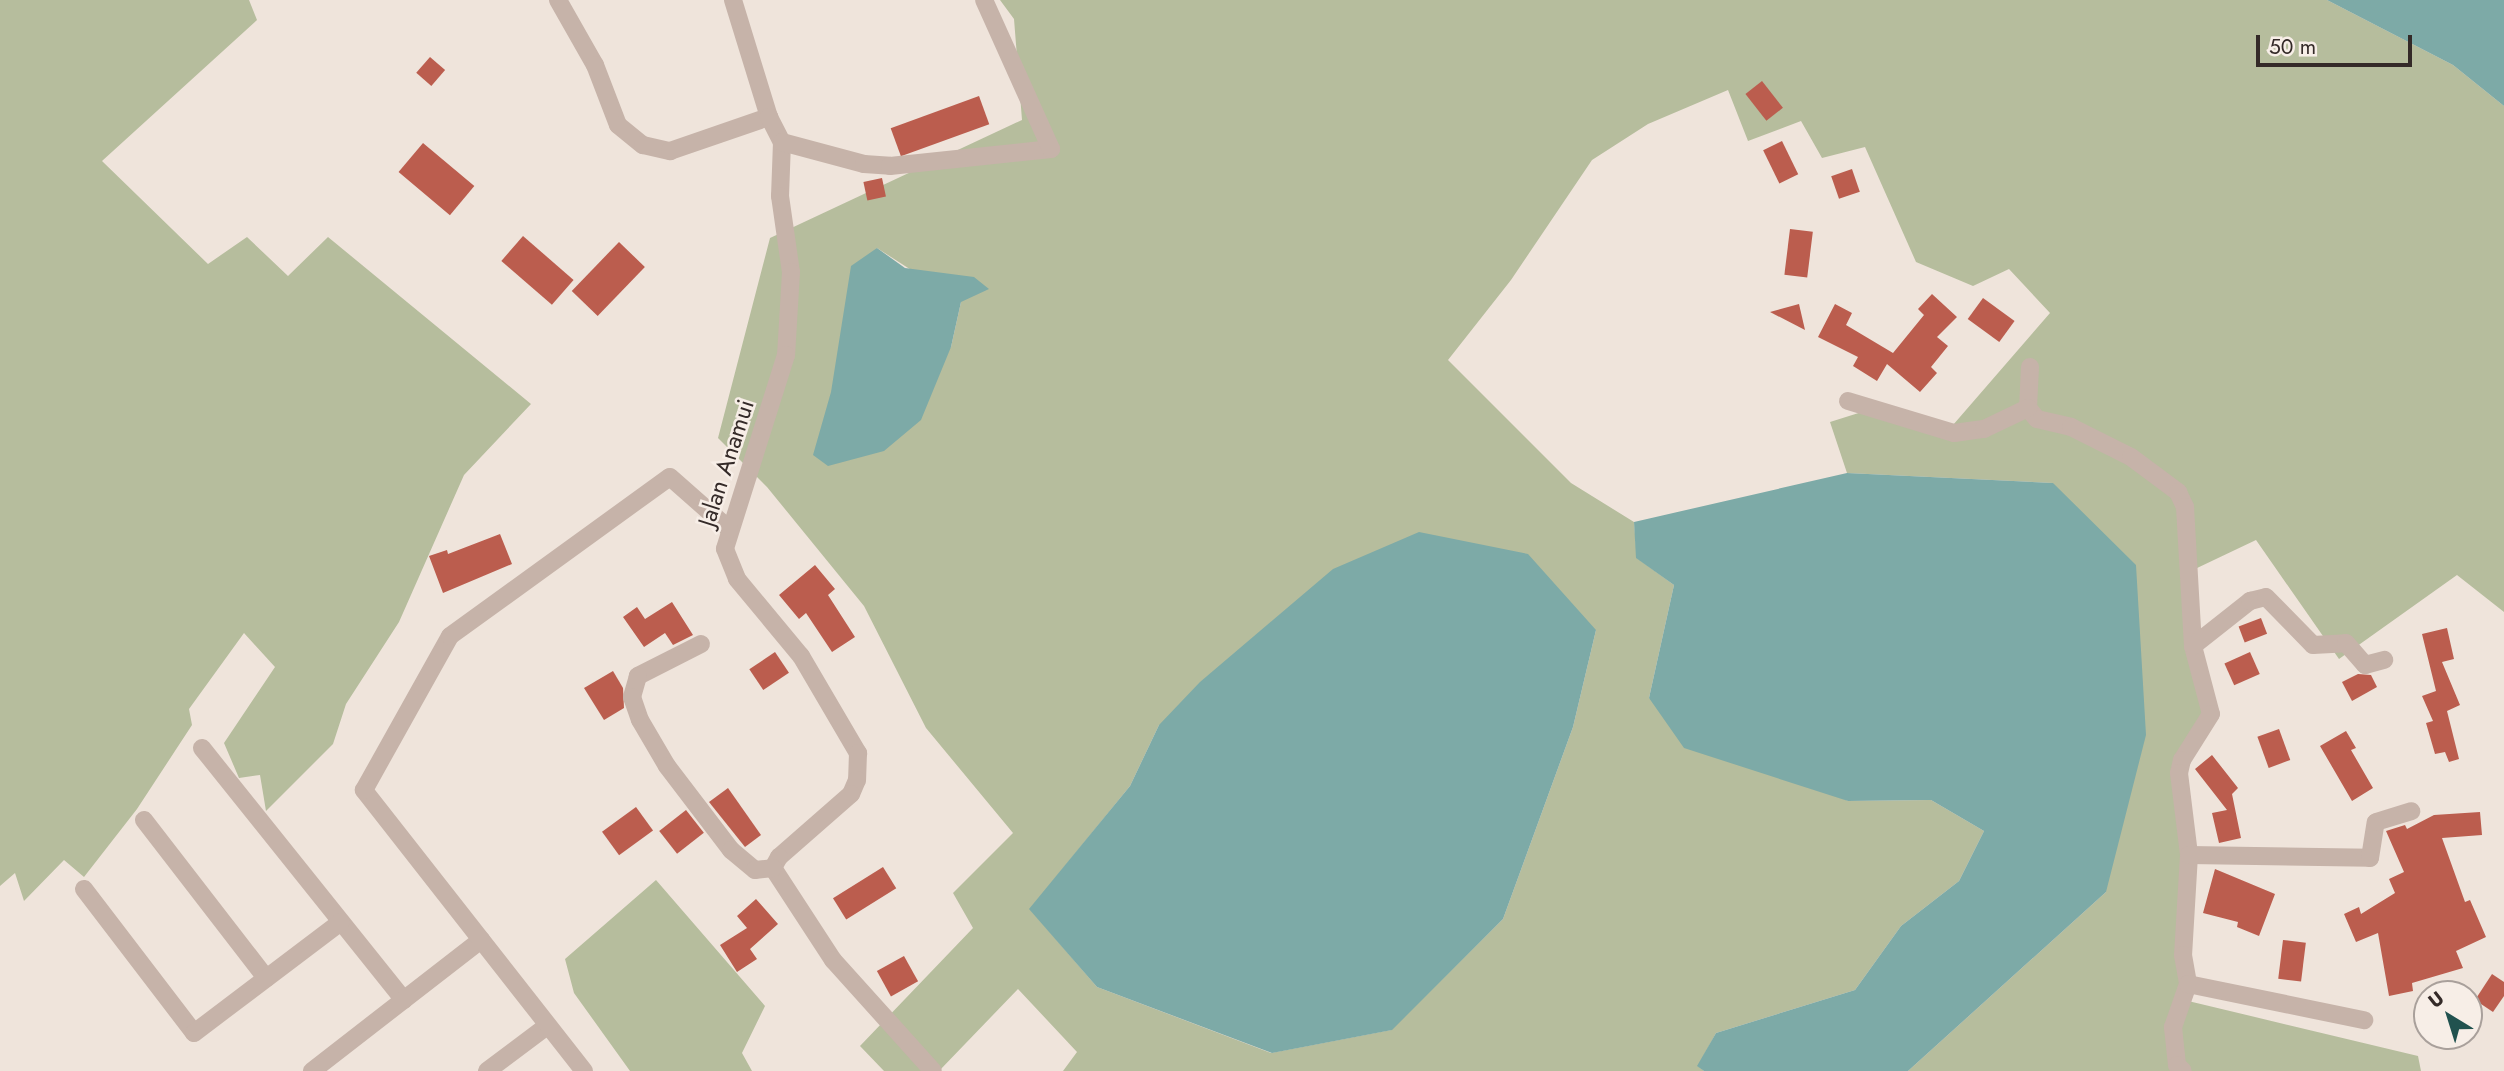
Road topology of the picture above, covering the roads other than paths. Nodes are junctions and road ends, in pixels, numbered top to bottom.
1 (558, 0) edge
2 (733, 0) edge
3 (984, 0) edge
4 (769, 117) junction
5 (782, 142) junction
6 (2030, 367) dead end
7 (1848, 401) dead end
8 (2028, 408) junction
9 (729, 528) junction
10 (701, 644) dead end
11 (2193, 646) junction
12 (2385, 660) dead end
13 (202, 748) dead end
14 (2411, 811) dead end
15 (144, 820) dead end
16 (2189, 856) junction
17 (774, 868) junction
18 (84, 889) dead end
19 (341, 922) junction
20 (481, 940) junction
21 (267, 978) junction
22 (2189, 984) junction
23 (404, 1000) junction
24 (2364, 1020) dead end
25 (547, 1026) junction
26 (313, 1071) edge
27 (487, 1071) edge
28 (584, 1071) edge
29 (933, 1071) edge
30 (2183, 1071) edge

1 - 4 street
2 - 4 street, Jalan Anamui
3 - 5 street
4 - 5 street, Jalan Anamui
5 - 9 street, Jalan Anamui
6 - 8 street
7 - 8 street
8 - 11 street
9 - 17 street, Jalan Anamui
9 - 20 street
10 - 17 street
11 - 12 street
11 - 16 street
13 - 19 street
14 - 16 street
15 - 21 street
16 - 22 street
17 - 29 street
18 - 21 street
19 - 21 street
19 - 23 street
20 - 23 street
20 - 25 street
22 - 24 street
22 - 30 street
23 - 26 street
25 - 27 street
25 - 28 street

